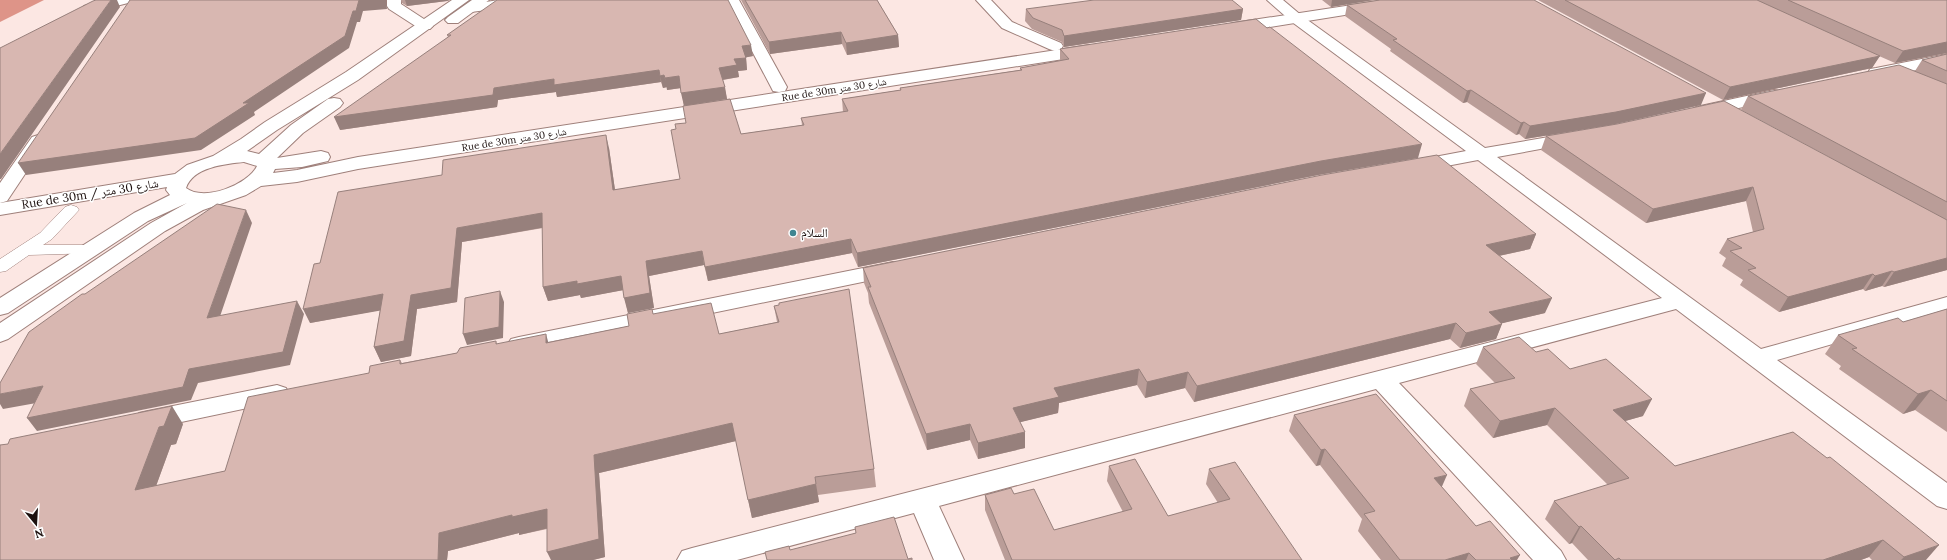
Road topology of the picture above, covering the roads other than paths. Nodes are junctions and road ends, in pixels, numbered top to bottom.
1 (123, 0) edge
2 (134, 0) edge
3 (394, 0) edge
4 (533, 0) edge
5 (732, 0) edge
6 (984, 0) edge
7 (1356, 0) edge
8 (1413, 0) edge
9 (472, 2) edge
10 (1287, 10) edge
11 (78, 12) edge
12 (121, 20) edge
13 (425, 26) junction
14 (1220, 26) edge
15 (1056, 46) junction
16 (1947, 59) edge
17 (1871, 60) edge
18 (1892, 70) junction
19 (1854, 78) edge
20 (1913, 79) edge
21 (779, 87) junction
22 (1792, 92) edge
23 (1702, 96) edge
24 (1722, 107) junction
25 (1685, 115) edge
26 (1742, 118) edge
27 (49, 124) edge
28 (1588, 135) edge
29 (1483, 154) junction
30 (219, 160) junction
31 (265, 162) junction
32 (1397, 169) edge
33 (256, 181) junction
34 (181, 190) junction
35 (0, 197) edge
36 (219, 198) junction
37 (0, 209) edge
38 (72, 210) junction
39 (0, 221) edge
40 (26, 250) junction
41 (90, 250) junction
42 (913, 265) edge
43 (0, 267) edge
44 (1678, 301) junction
45 (1947, 304) edge
46 (0, 308) edge
47 (0, 334) edge
48 (499, 349) edge
49 (1756, 358) junction
50 (1382, 380) junction
51 (296, 390) edge
52 (133, 423) edge
53 (1947, 498) edge
54 (923, 501) junction
55 (692, 560) edge
56 (949, 560) edge
57 (1551, 560) edge

1 - 11 street
2 - 12 street
3 - 13 street
4 - 9 street
5 - 21 street
6 - 15 street
7 - 10 street
8 - 10 street
9 - 13 street
9 - 31 street
10 - 14 street
10 - 29 street
13 - 30 street
15 - 21 street, Rue de 30m شارع 30 متر
15 - 33 street, Rue de 30m شارع 30 متر
16 - 18 street
17 - 18 street
18 - 19 street
18 - 20 street
21 - 31 street, Rue de 30m شارع 30 متر
22 - 24 street
23 - 24 street
24 - 25 street
24 - 26 street
27 - 35 street
28 - 29 street
29 - 32 street
29 - 44 street
30 - 31 street, Rue de 30m شارع 30 متر
30 - 34 street
31 - 33 street
33 - 36 street
34 - 36 street
34 - 37 street, Rue de 30m / شارع 30 متر
34 - 38 street
34 - 41 street
36 - 47 street
38 - 39 street
38 - 40 lane
40 - 41 lane
40 - 43 lane
41 - 46 street
42 - 48 street
44 - 49 street
44 - 50 street
45 - 49 street
49 - 53 street
50 - 54 street
50 - 57 street
51 - 52 street
54 - 55 street
54 - 56 street

